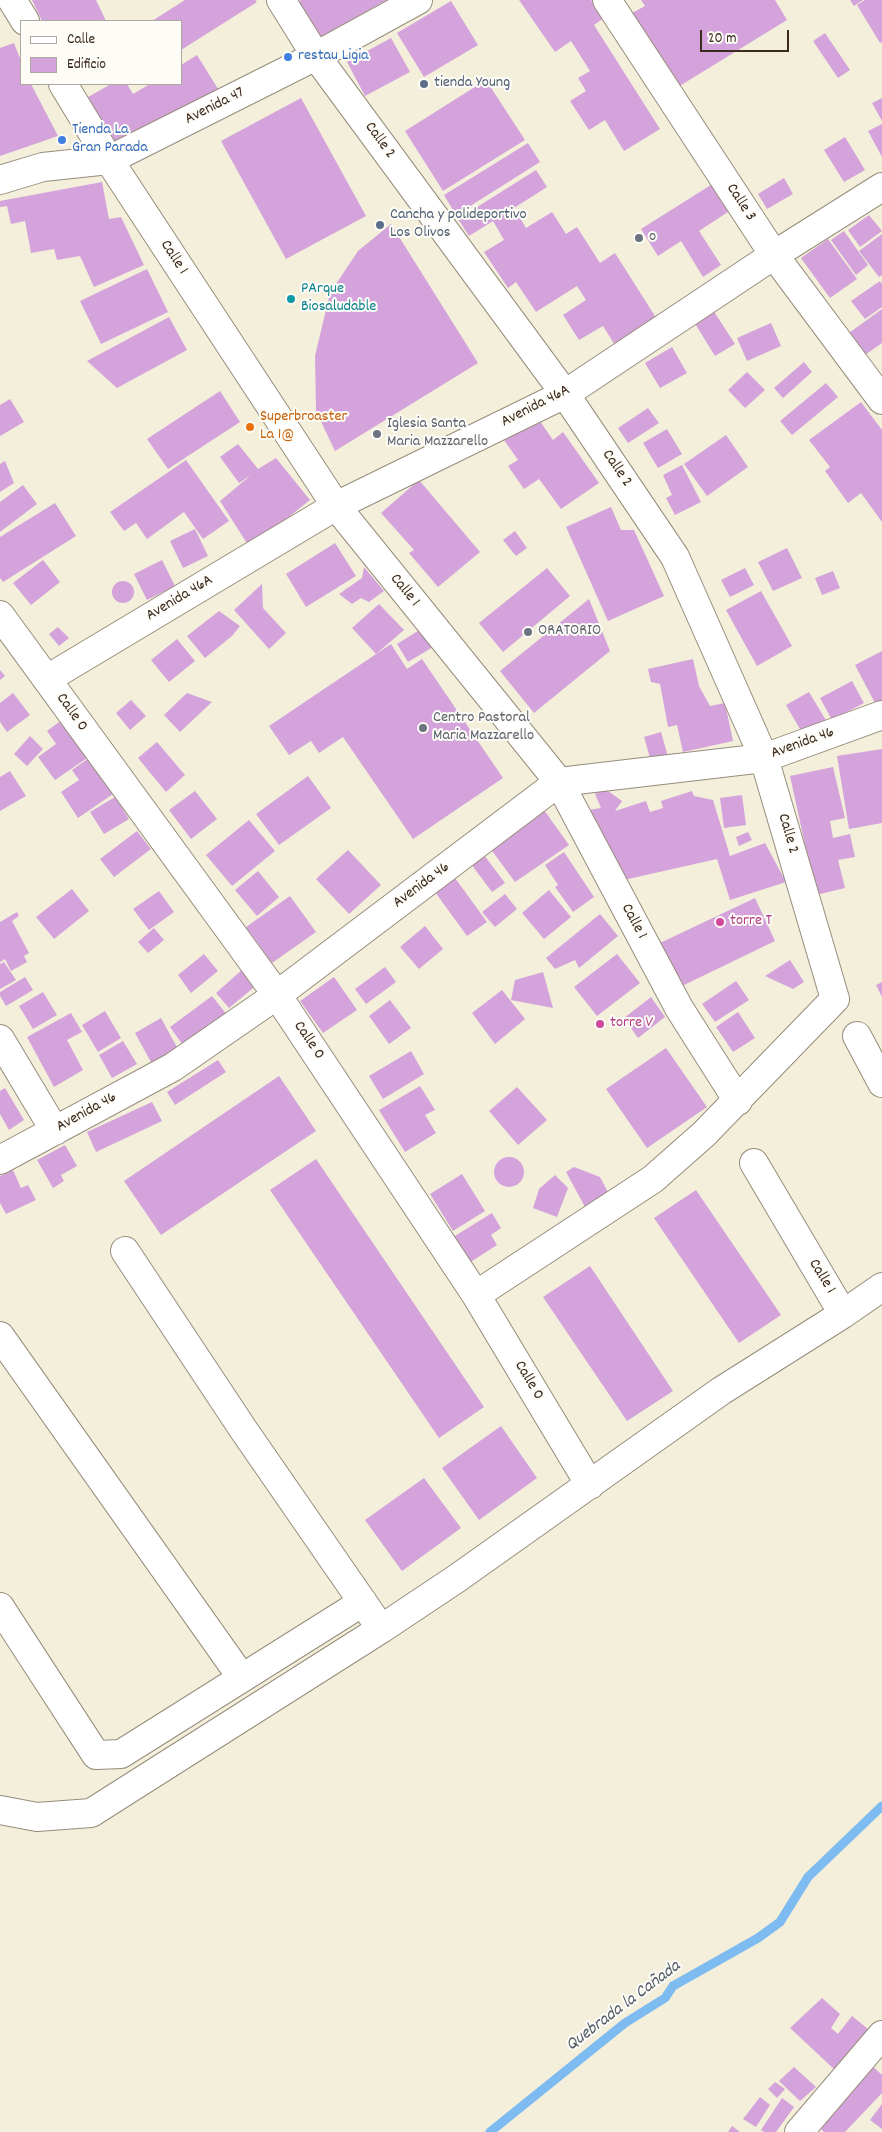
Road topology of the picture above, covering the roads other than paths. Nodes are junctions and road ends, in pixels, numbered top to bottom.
1 (12, 0) edge
2 (281, 0) edge
3 (418, 0) edge
4 (607, 0) edge
5 (23, 20) edge
6 (316, 56) junction
7 (63, 85) edge
8 (109, 160) junction
9 (0, 180) edge
10 (882, 187) edge
11 (774, 254) junction
12 (565, 394) junction
13 (882, 400) edge
14 (336, 506) junction
15 (0, 616) edge
16 (47, 679) junction
17 (882, 715) edge
18 (764, 758) junction
19 (559, 782) junction
20 (278, 995) junction
21 (857, 1036) dead end
22 (0, 1039) edge
23 (882, 1083) edge
24 (738, 1101) junction
25 (56, 1130) junction
26 (0, 1160) edge
27 (754, 1163) dead end
28 (125, 1251) dead end
29 (882, 1287) edge
30 (476, 1295) junction
31 (843, 1314) junction
32 (0, 1336) edge
33 (590, 1485) junction
34 (363, 1602) junction
35 (0, 1607) edge
36 (381, 1628) junction
37 (242, 1678) junction
38 (0, 1810) edge
39 (882, 2035) edge
40 (799, 2132) edge

1 - 5 street
2 - 6 street, Calle 2
3 - 6 street, Avenida 47
4 - 11 street, Calle 3
6 - 8 street, Avenida 47
6 - 12 street, Calle 2
7 - 8 street, Calle 1
8 - 9 street, Avenida 47
8 - 14 street, Calle 1
10 - 11 street, Avenida 46A
11 - 12 street, Avenida 46A
11 - 13 street, Calle 3
12 - 14 street, Avenida 46A
12 - 18 street, Calle 2
14 - 16 street, Avenida 46A
14 - 19 street, Calle 1
15 - 16 street, Calle 0
16 - 20 street, Calle 0
17 - 18 street, Avenida 46
18 - 19 street, Avenida 46
18 - 24 street, Calle 2
19 - 20 street, Avenida 46
19 - 24 street, Calle 1
20 - 25 street, Avenida 46
20 - 30 street, Calle 0
21 - 23 street
22 - 25 street
24 - 30 street
25 - 26 street, Avenida 46
27 - 31 street, Calle 1
28 - 34 street
29 - 31 street
30 - 33 street, Calle 0
31 - 33 street
32 - 37 street
33 - 36 street
34 - 36 street
34 - 37 street
35 - 37 street
36 - 38 street
39 - 40 street

